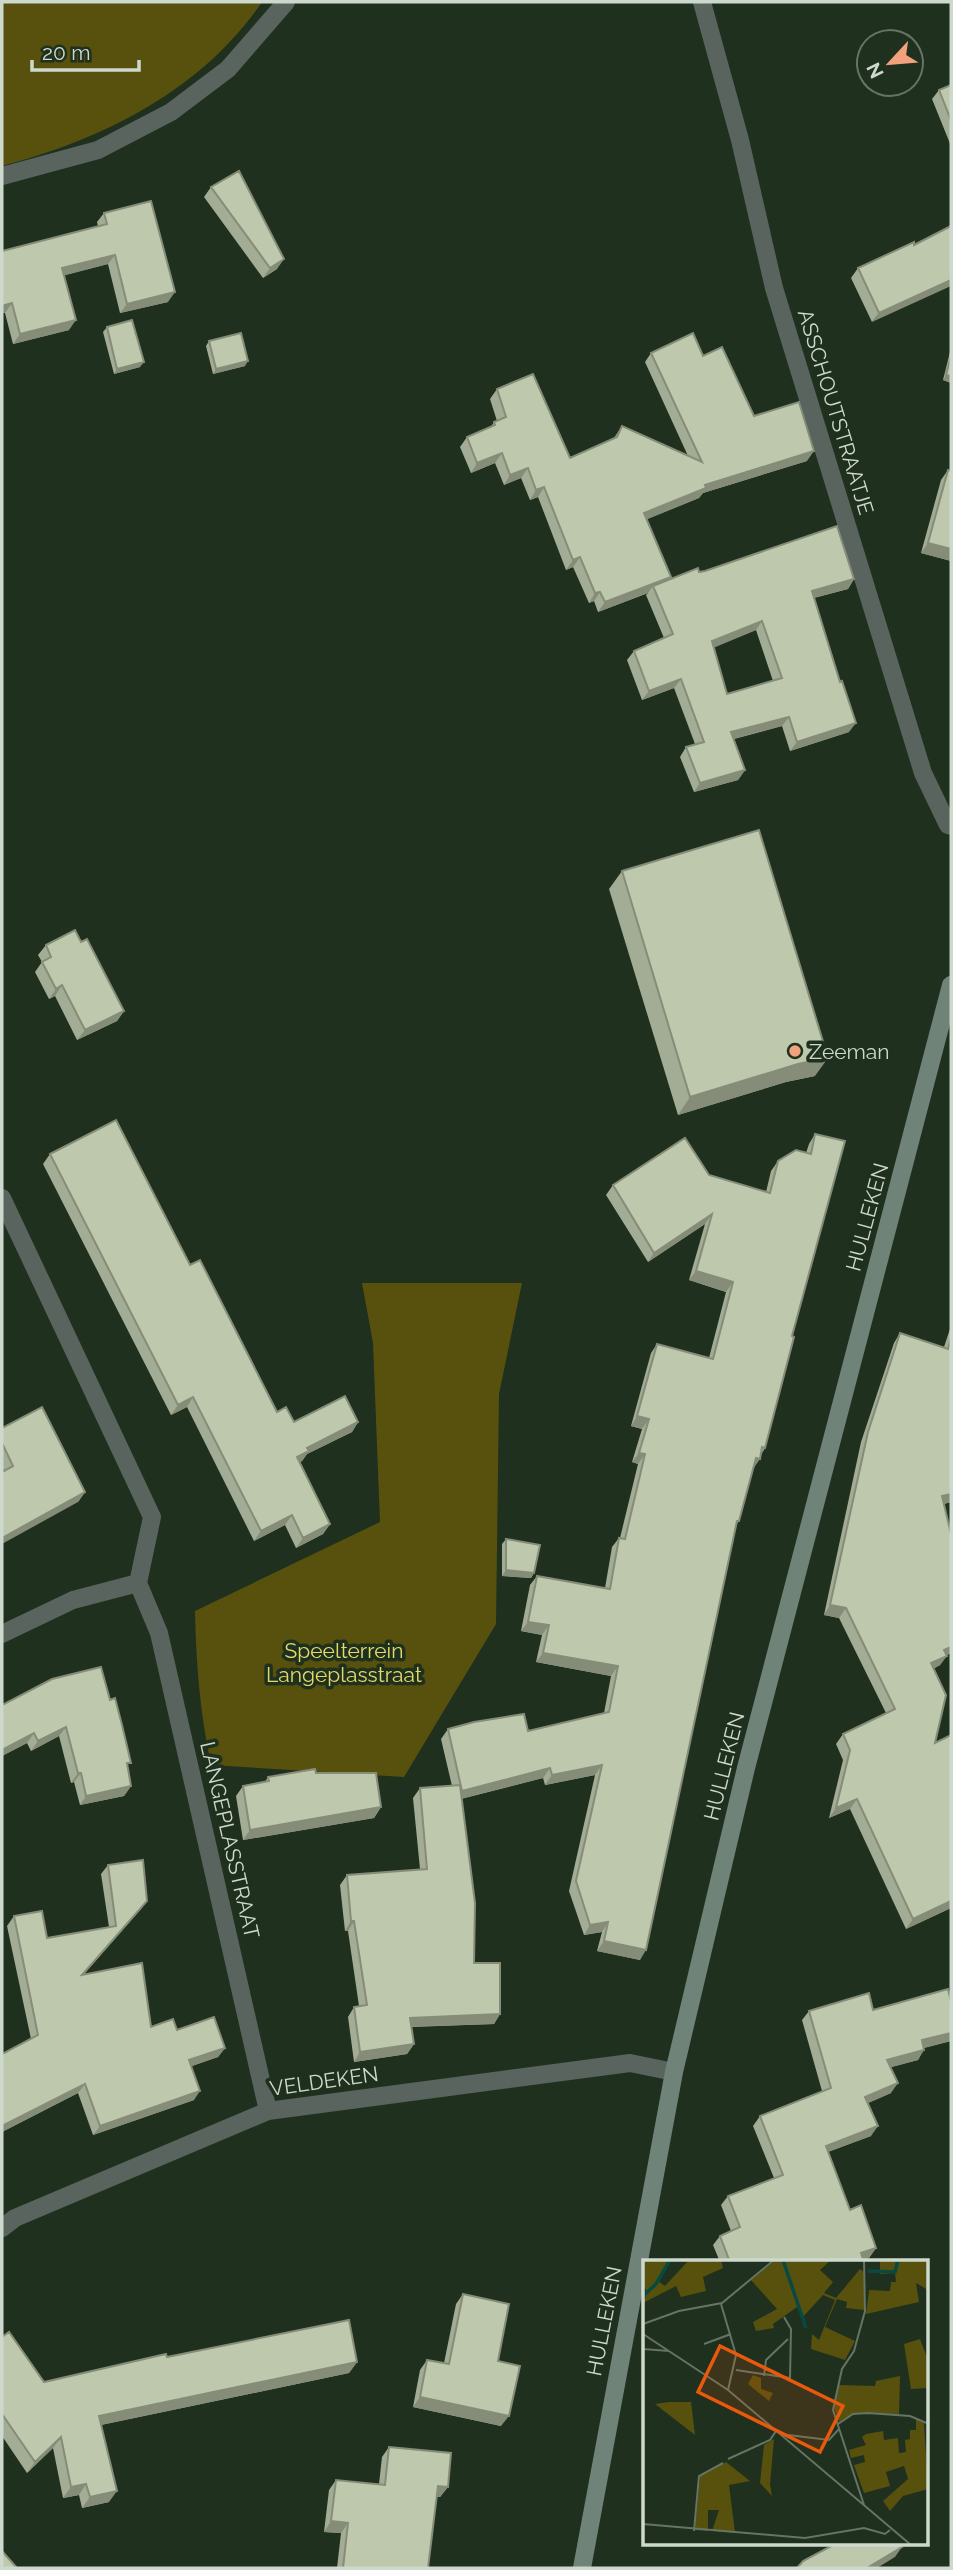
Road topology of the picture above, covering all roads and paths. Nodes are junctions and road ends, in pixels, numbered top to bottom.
1 (286, 2) edge
2 (702, 2) edge
3 (2, 176) edge
4 (951, 826) edge
5 (951, 985) edge
6 (2, 1198) edge
7 (138, 1583) junction
8 (2, 1634) edge
9 (674, 2072) junction
10 (268, 2110) junction
11 (2, 2228) edge
12 (582, 2568) edge

1 - 3 street
2 - 4 street, ASSCHOUTSTRAATJE
5 - 9 main road, HULLEKEN
6 - 7 street
7 - 8 street
7 - 10 street, LANGEPLASSTRAAT
9 - 10 street, VELDEKEN
9 - 12 main road, HULLEKEN
10 - 11 street, VELDEKEN

